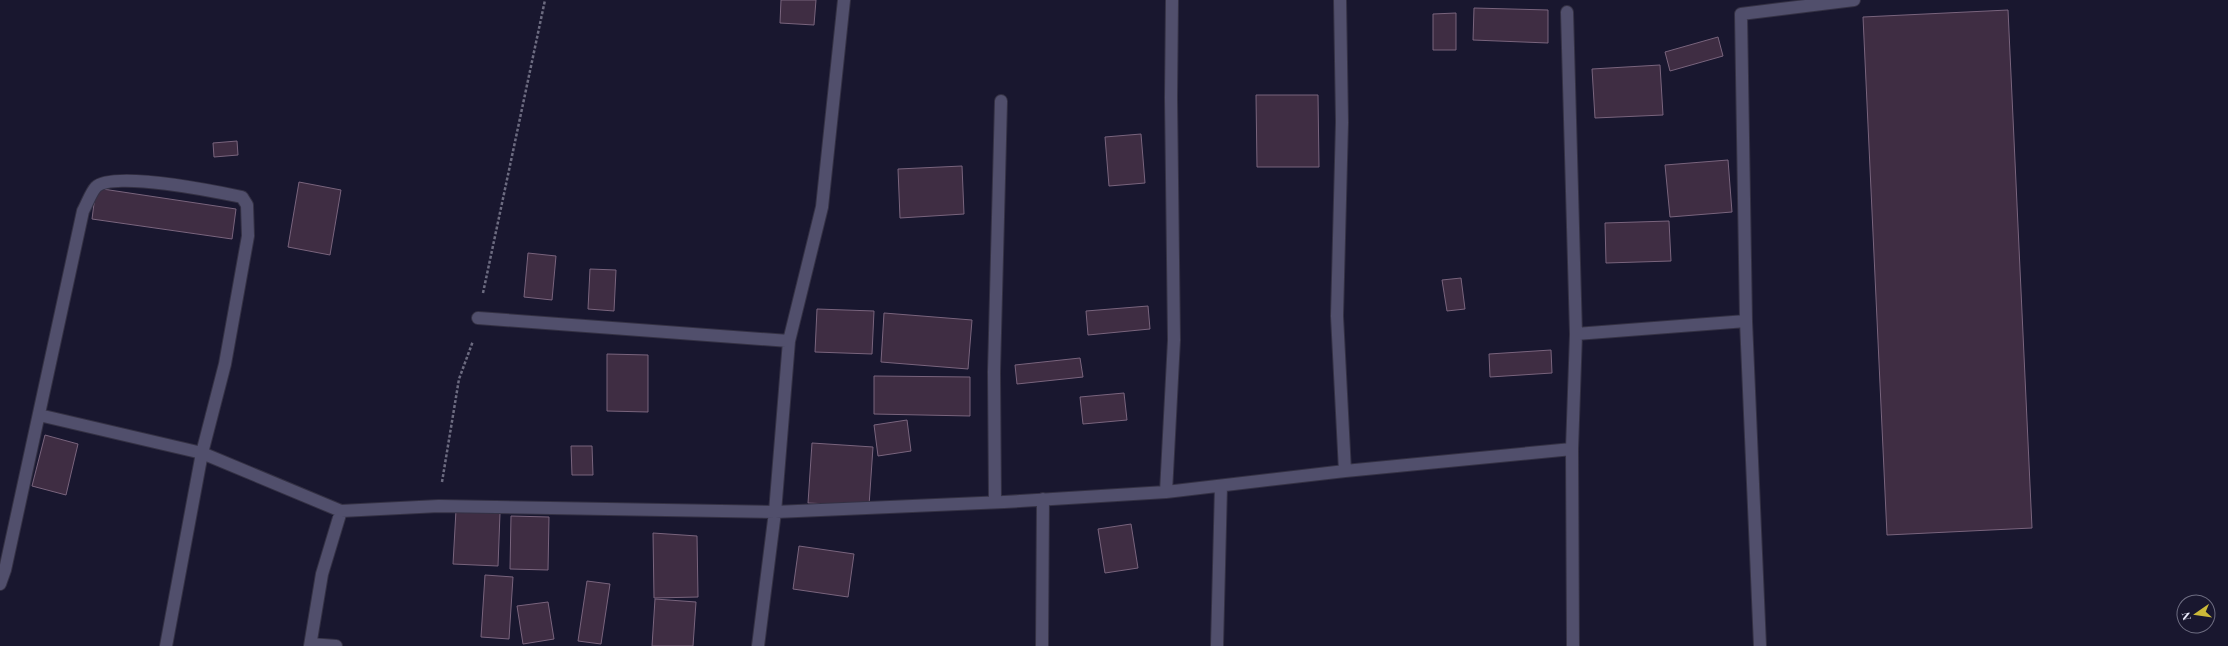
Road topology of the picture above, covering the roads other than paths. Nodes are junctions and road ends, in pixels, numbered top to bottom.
1 (844, 0) edge
2 (1172, 0) edge
3 (1340, 0) edge
4 (1854, 0) edge
5 (1567, 12) dead end
6 (1001, 101) dead end
7 (478, 318) road end
8 (1746, 321) junction
9 (1576, 334) junction
10 (789, 341) junction
11 (39, 415) junction
12 (1572, 449) junction
13 (202, 453) junction
14 (1345, 471) junction
15 (1221, 486) junction
16 (1166, 492) junction
17 (1043, 499) junction
18 (995, 502) junction
19 (341, 511) junction
20 (775, 512) junction
21 (0, 584) edge
22 (311, 645) edge
23 (166, 646) edge
24 (336, 646) edge
25 (758, 646) edge
26 (1042, 646) edge
27 (1217, 646) edge
28 (1573, 646) edge
29 (1760, 646) edge

1 - 10 street
2 - 16 street
3 - 14 street
4 - 8 street
5 - 9 street
6 - 18 street
7 - 10 street
8 - 9 street
8 - 29 street
9 - 12 street
10 - 20 street
11 - 13 street
11 - 13 street
11 - 21 street
12 - 14 street
12 - 28 street
13 - 19 street
13 - 23 street
14 - 15 street
15 - 16 street
15 - 27 street
16 - 17 street
17 - 18 street
17 - 26 street
18 - 20 street
19 - 20 street
19 - 22 street
20 - 25 street
22 - 24 street

